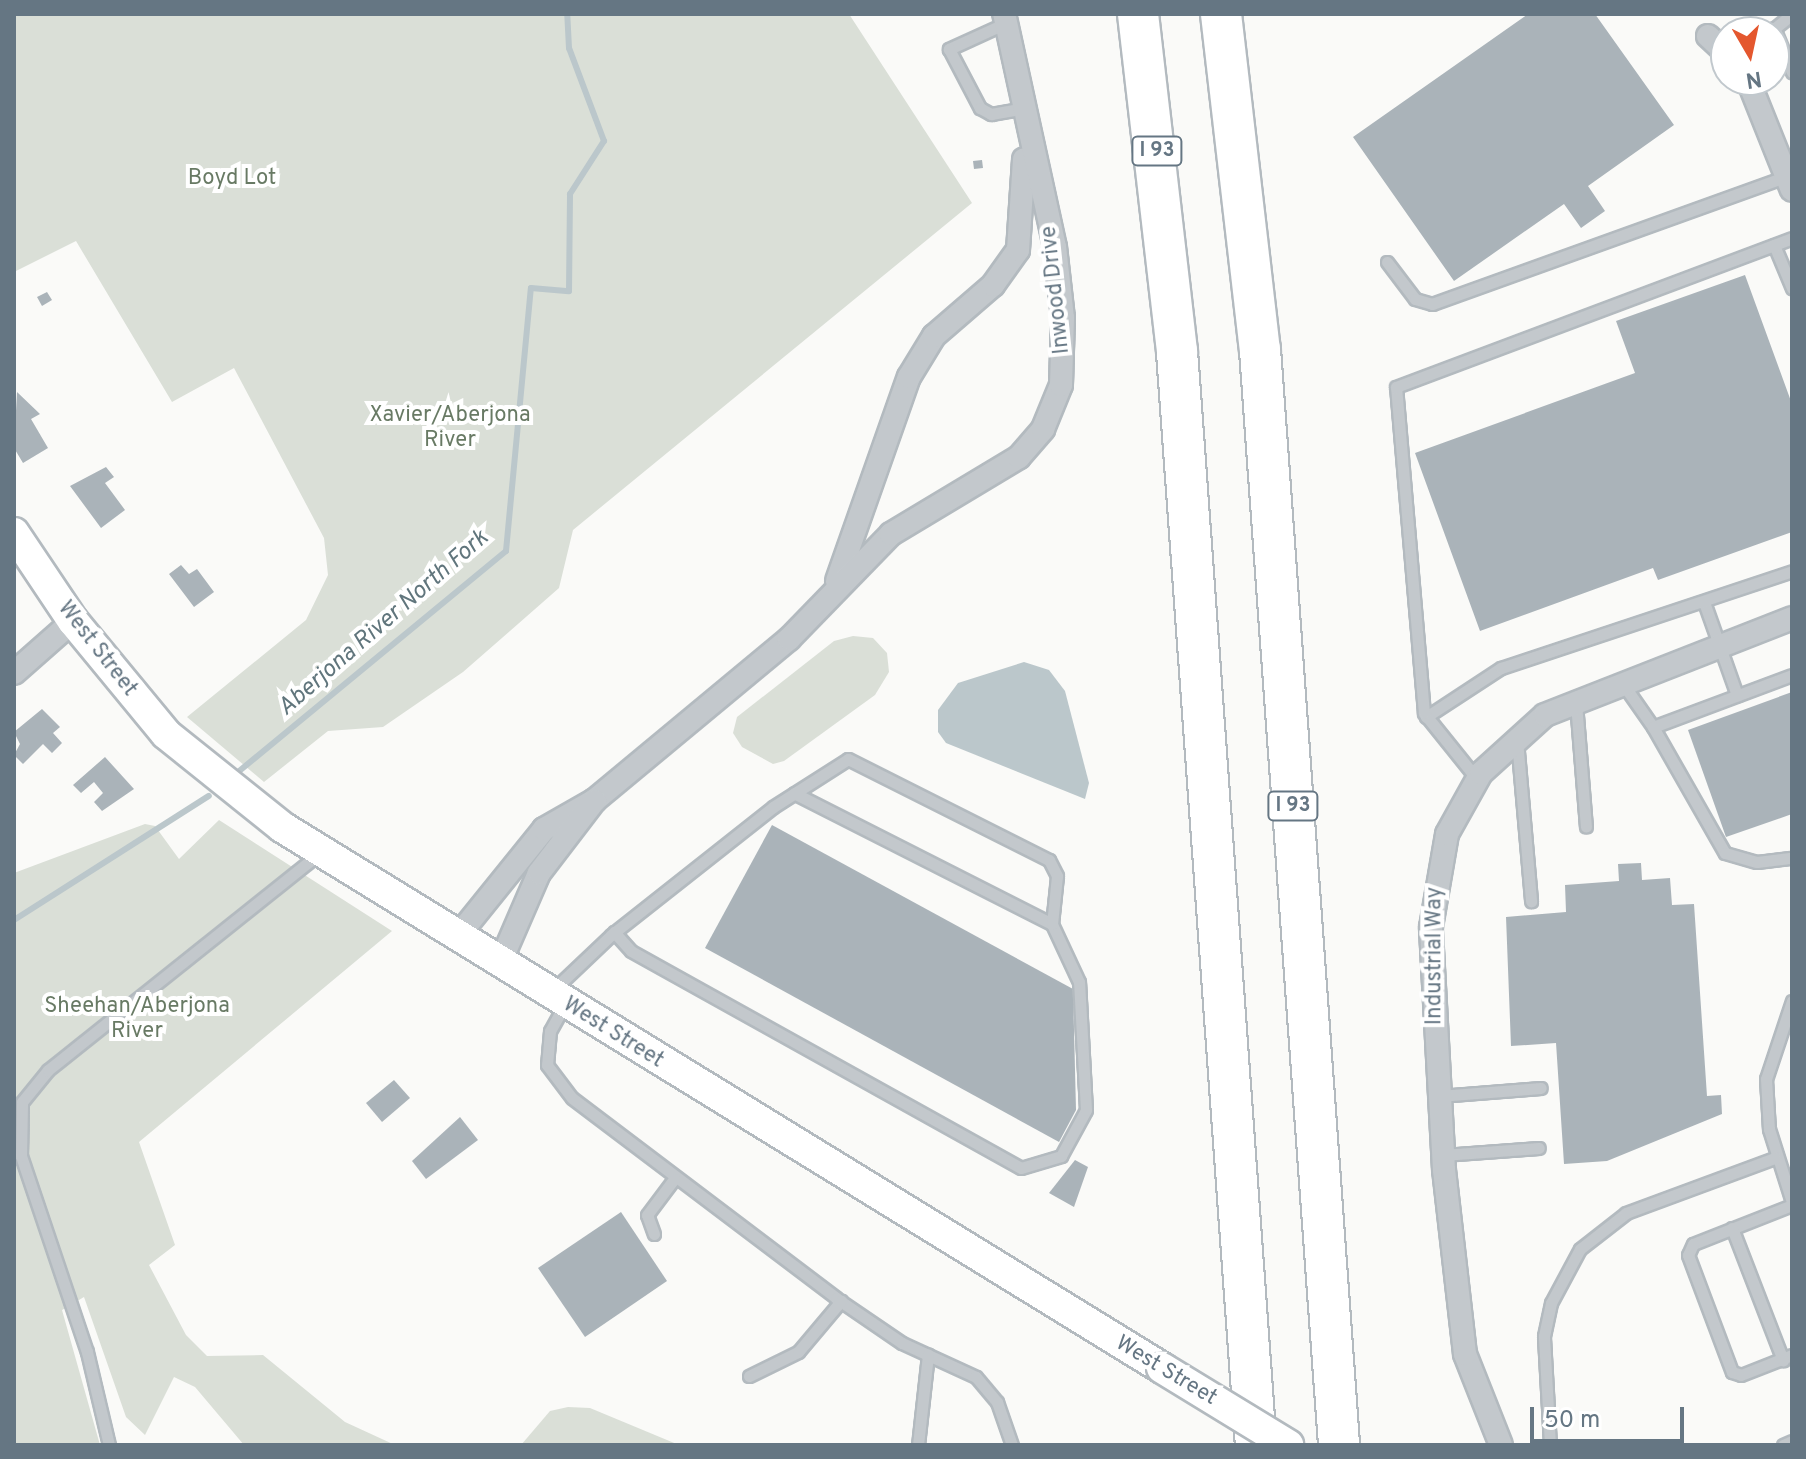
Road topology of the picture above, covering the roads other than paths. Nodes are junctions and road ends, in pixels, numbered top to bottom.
1 (1138, 14) edge
2 (1221, 14) edge
3 (1005, 19) edge
4 (1754, 96) edge
5 (1022, 115) junction
6 (1789, 183) edge
7 (1792, 238) edge
8 (1774, 245) junction
9 (1387, 262) dead end
10 (1792, 288) edge
11 (14, 533) edge
12 (1792, 571) edge
13 (833, 593) junction
14 (1704, 602) junction
15 (1792, 618) edge
16 (73, 621) junction
17 (1720, 644) junction
18 (14, 673) edge
19 (1792, 675) edge
20 (1621, 680) junction
21 (1737, 695) junction
22 (1575, 698) junction
23 (1426, 717) junction
24 (1653, 727) junction
25 (1517, 736) junction
26 (1477, 779) junction
27 (794, 793) junction
28 (595, 800) junction
29 (1586, 827) dead end
30 (321, 852) junction
31 (1792, 858) edge
32 (1531, 901) dead end
33 (1052, 924) junction
34 (614, 932) junction
35 (457, 937) junction
36 (500, 963) junction
37 (558, 998) junction
38 (1792, 1001) edge
39 (1541, 1088) dead end
40 (1439, 1096) junction
41 (1539, 1148) dead end
42 (1443, 1155) junction
43 (1775, 1158) junction
44 (674, 1179) junction
45 (1792, 1203) edge
46 (1732, 1228) junction
47 (654, 1234) dead end
48 (841, 1301) junction
49 (928, 1355) junction
50 (1788, 1357) edge
51 (749, 1376) dead end
52 (1792, 1441) edge
53 (109, 1445) edge
54 (918, 1445) edge
55 (1012, 1445) edge
56 (1256, 1445) edge
57 (1288, 1445) edge
58 (1339, 1445) edge
59 (1501, 1445) edge
60 (1550, 1445) edge
61 (1783, 1445) edge

1 - 56 highway, I 93
2 - 58 highway, I 93
3 - 5 street, Inwood Drive
3 - 5 lane
4 - 6 street
5 - 13 street, Inwood Drive
5 - 13 street, Inwood Drive
6 - 9 lane
7 - 8 lane
8 - 10 lane
8 - 23 lane
11 - 16 main road, West Street
12 - 14 lane
13 - 28 street, Inwood Drive
14 - 17 lane
14 - 23 lane
15 - 17 street, Industrial Way
16 - 18 street
16 - 30 main road, West Street
17 - 20 street, Industrial Way
17 - 21 lane
19 - 21 lane
20 - 22 street, Industrial Way
20 - 24 lane
21 - 24 lane
22 - 25 street, Industrial Way
22 - 29 lane
23 - 26 lane
24 - 31 lane
25 - 26 street, Industrial Way
25 - 32 lane
26 - 40 street, Industrial Way
27 - 33 lane
27 - 33 lane
27 - 34 lane
28 - 35 street, Inwood Drive
28 - 36 street, Inwood Drive
30 - 35 main road, West Street
30 - 53 lane
33 - 34 lane
34 - 37 lane
35 - 36 main road, West Street
36 - 37 main road, West Street
37 - 44 lane
37 - 57 main road, West Street, bridge
38 - 43 lane
39 - 40 lane
40 - 42 street, Industrial Way
41 - 42 lane
42 - 59 street, Industrial Way
43 - 45 lane
43 - 60 lane
44 - 47 lane
44 - 48 lane
45 - 46 lane
46 - 50 lane
46 - 50 lane
48 - 49 lane
48 - 51 lane
49 - 54 lane
49 - 55 lane
52 - 61 lane

